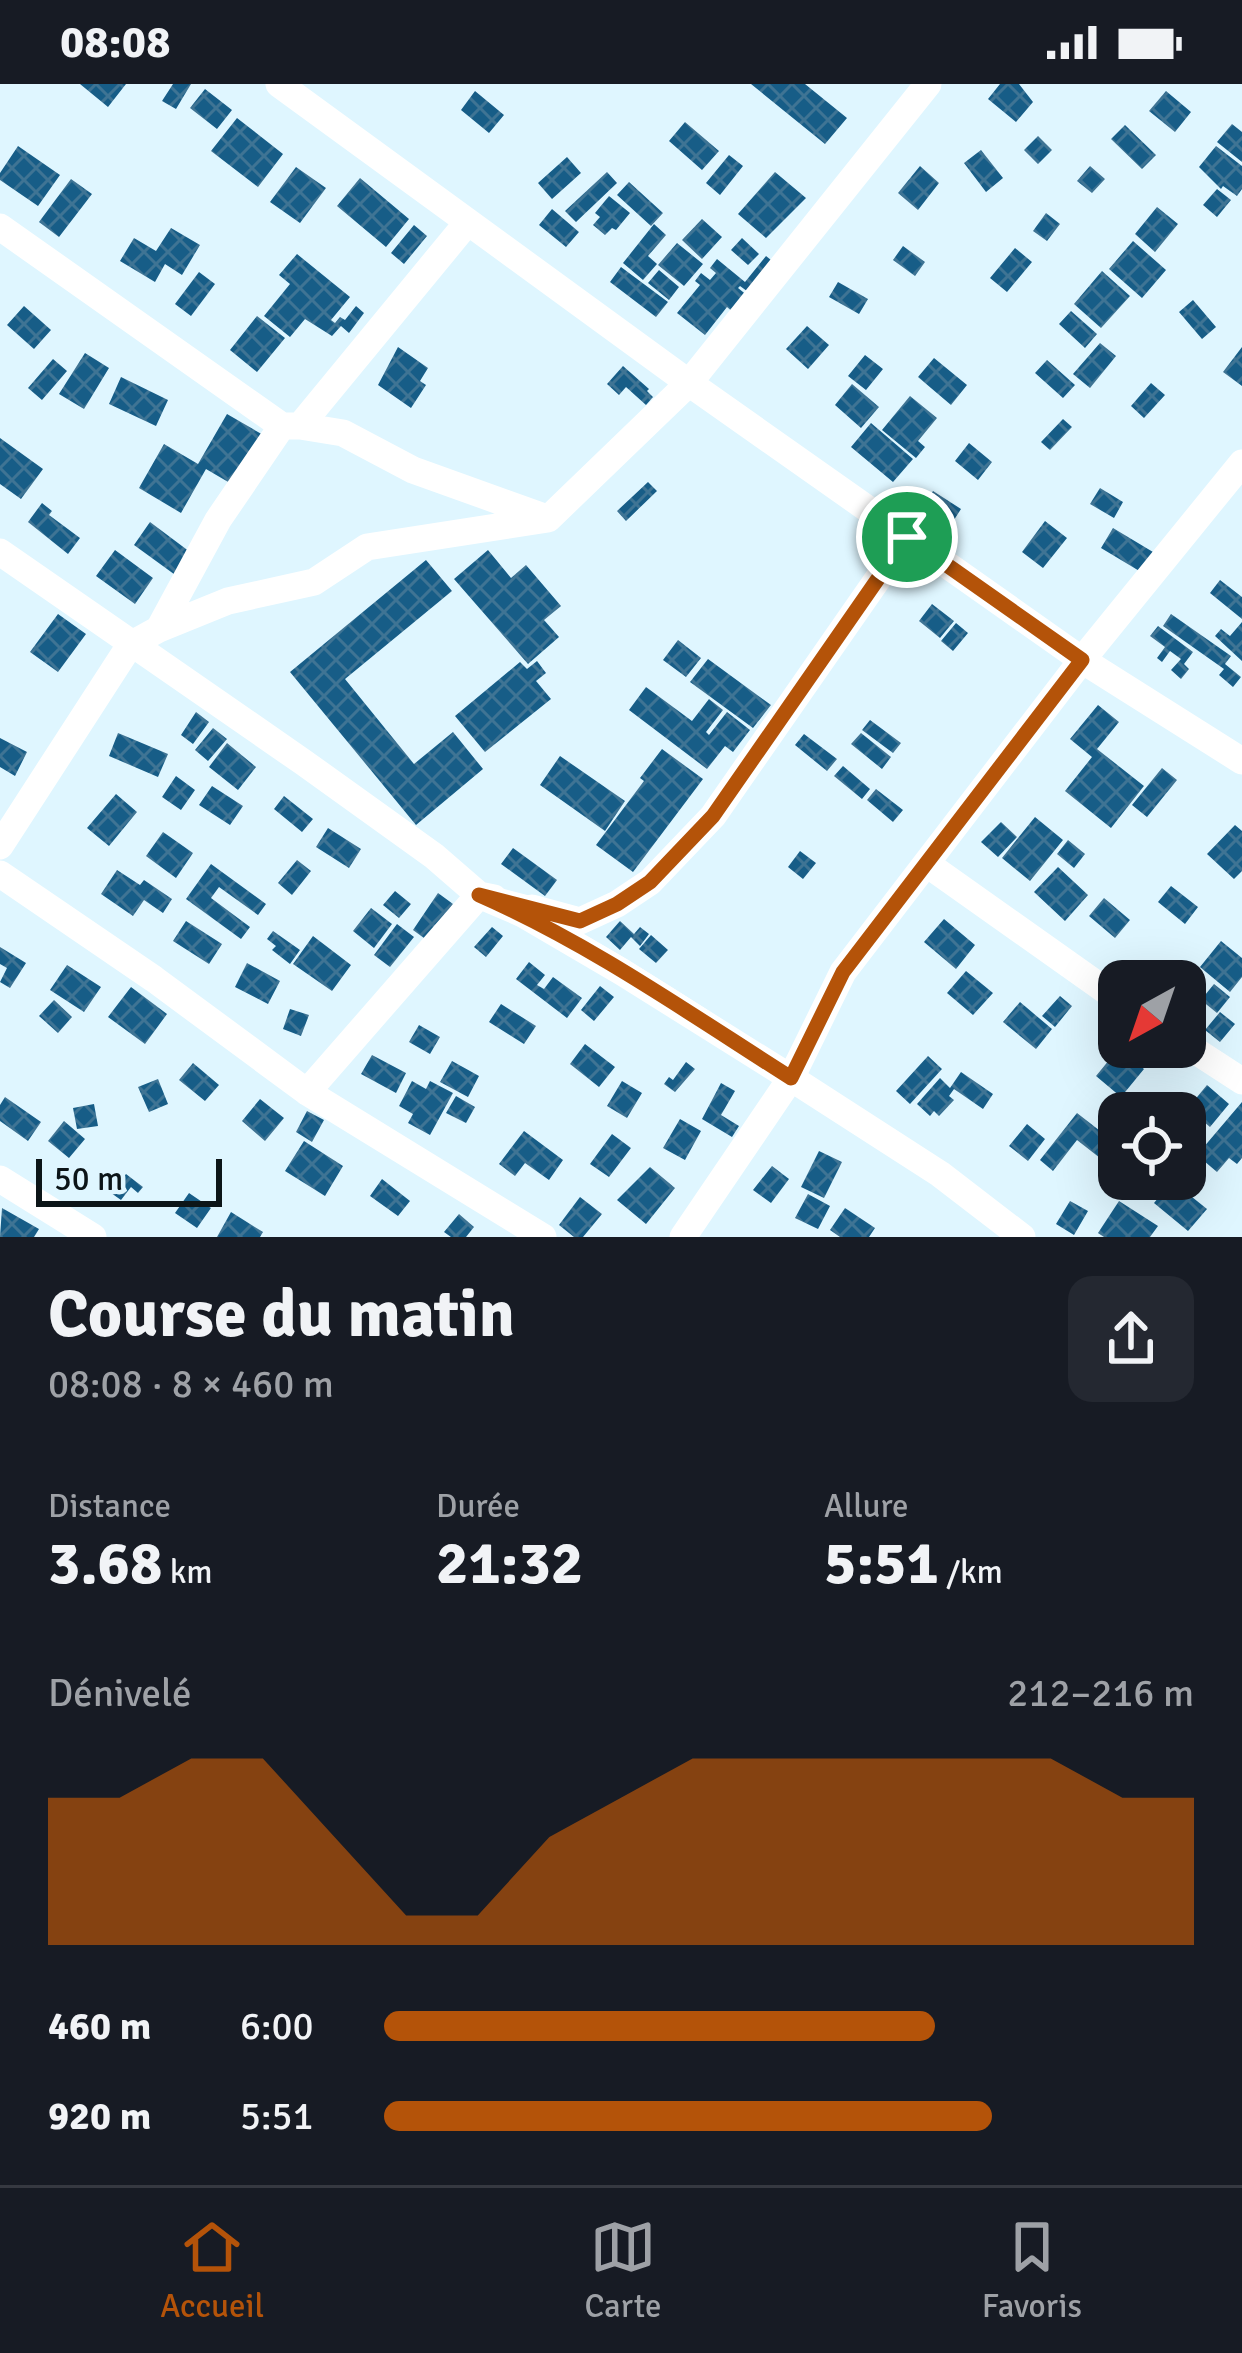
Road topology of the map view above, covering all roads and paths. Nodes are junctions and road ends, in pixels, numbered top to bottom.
1 (928, 84) edge
2 (292, 88) edge
3 (467, 223) junction
4 (0, 226) edge
5 (689, 383) junction
6 (291, 426) junction
7 (1242, 463) edge
8 (548, 519) junction
9 (907, 537) junction
10 (0, 552) edge
11 (159, 629) junction
12 (130, 645) junction
13 (1082, 660) junction
14 (1242, 761) edge
15 (0, 846) edge
16 (927, 864) junction
17 (0, 874) edge
18 (479, 895) junction
19 (1098, 985) edge
20 (1206, 1058) edge
21 (791, 1078) junction
22 (1242, 1081) edge
23 (307, 1091) junction
24 (0, 1179) edge
25 (93, 1237) edge
26 (543, 1237) edge
27 (683, 1237) edge
28 (1022, 1237) edge

1 - 5 street
2 - 3 street
3 - 5 street
3 - 6 street
4 - 6 street
5 - 8 street
5 - 9 street
6 - 8 street
6 - 11 street
7 - 13 street
8 - 11 street
9 - 13 street
9 - 18 street
10 - 12 street
11 - 12 street
12 - 15 street
12 - 18 street
13 - 14 street
13 - 16 street
16 - 19 street
16 - 21 street
17 - 23 street
18 - 21 street
18 - 23 street
20 - 22 street
21 - 27 street
21 - 28 street
23 - 26 street
24 - 25 street

